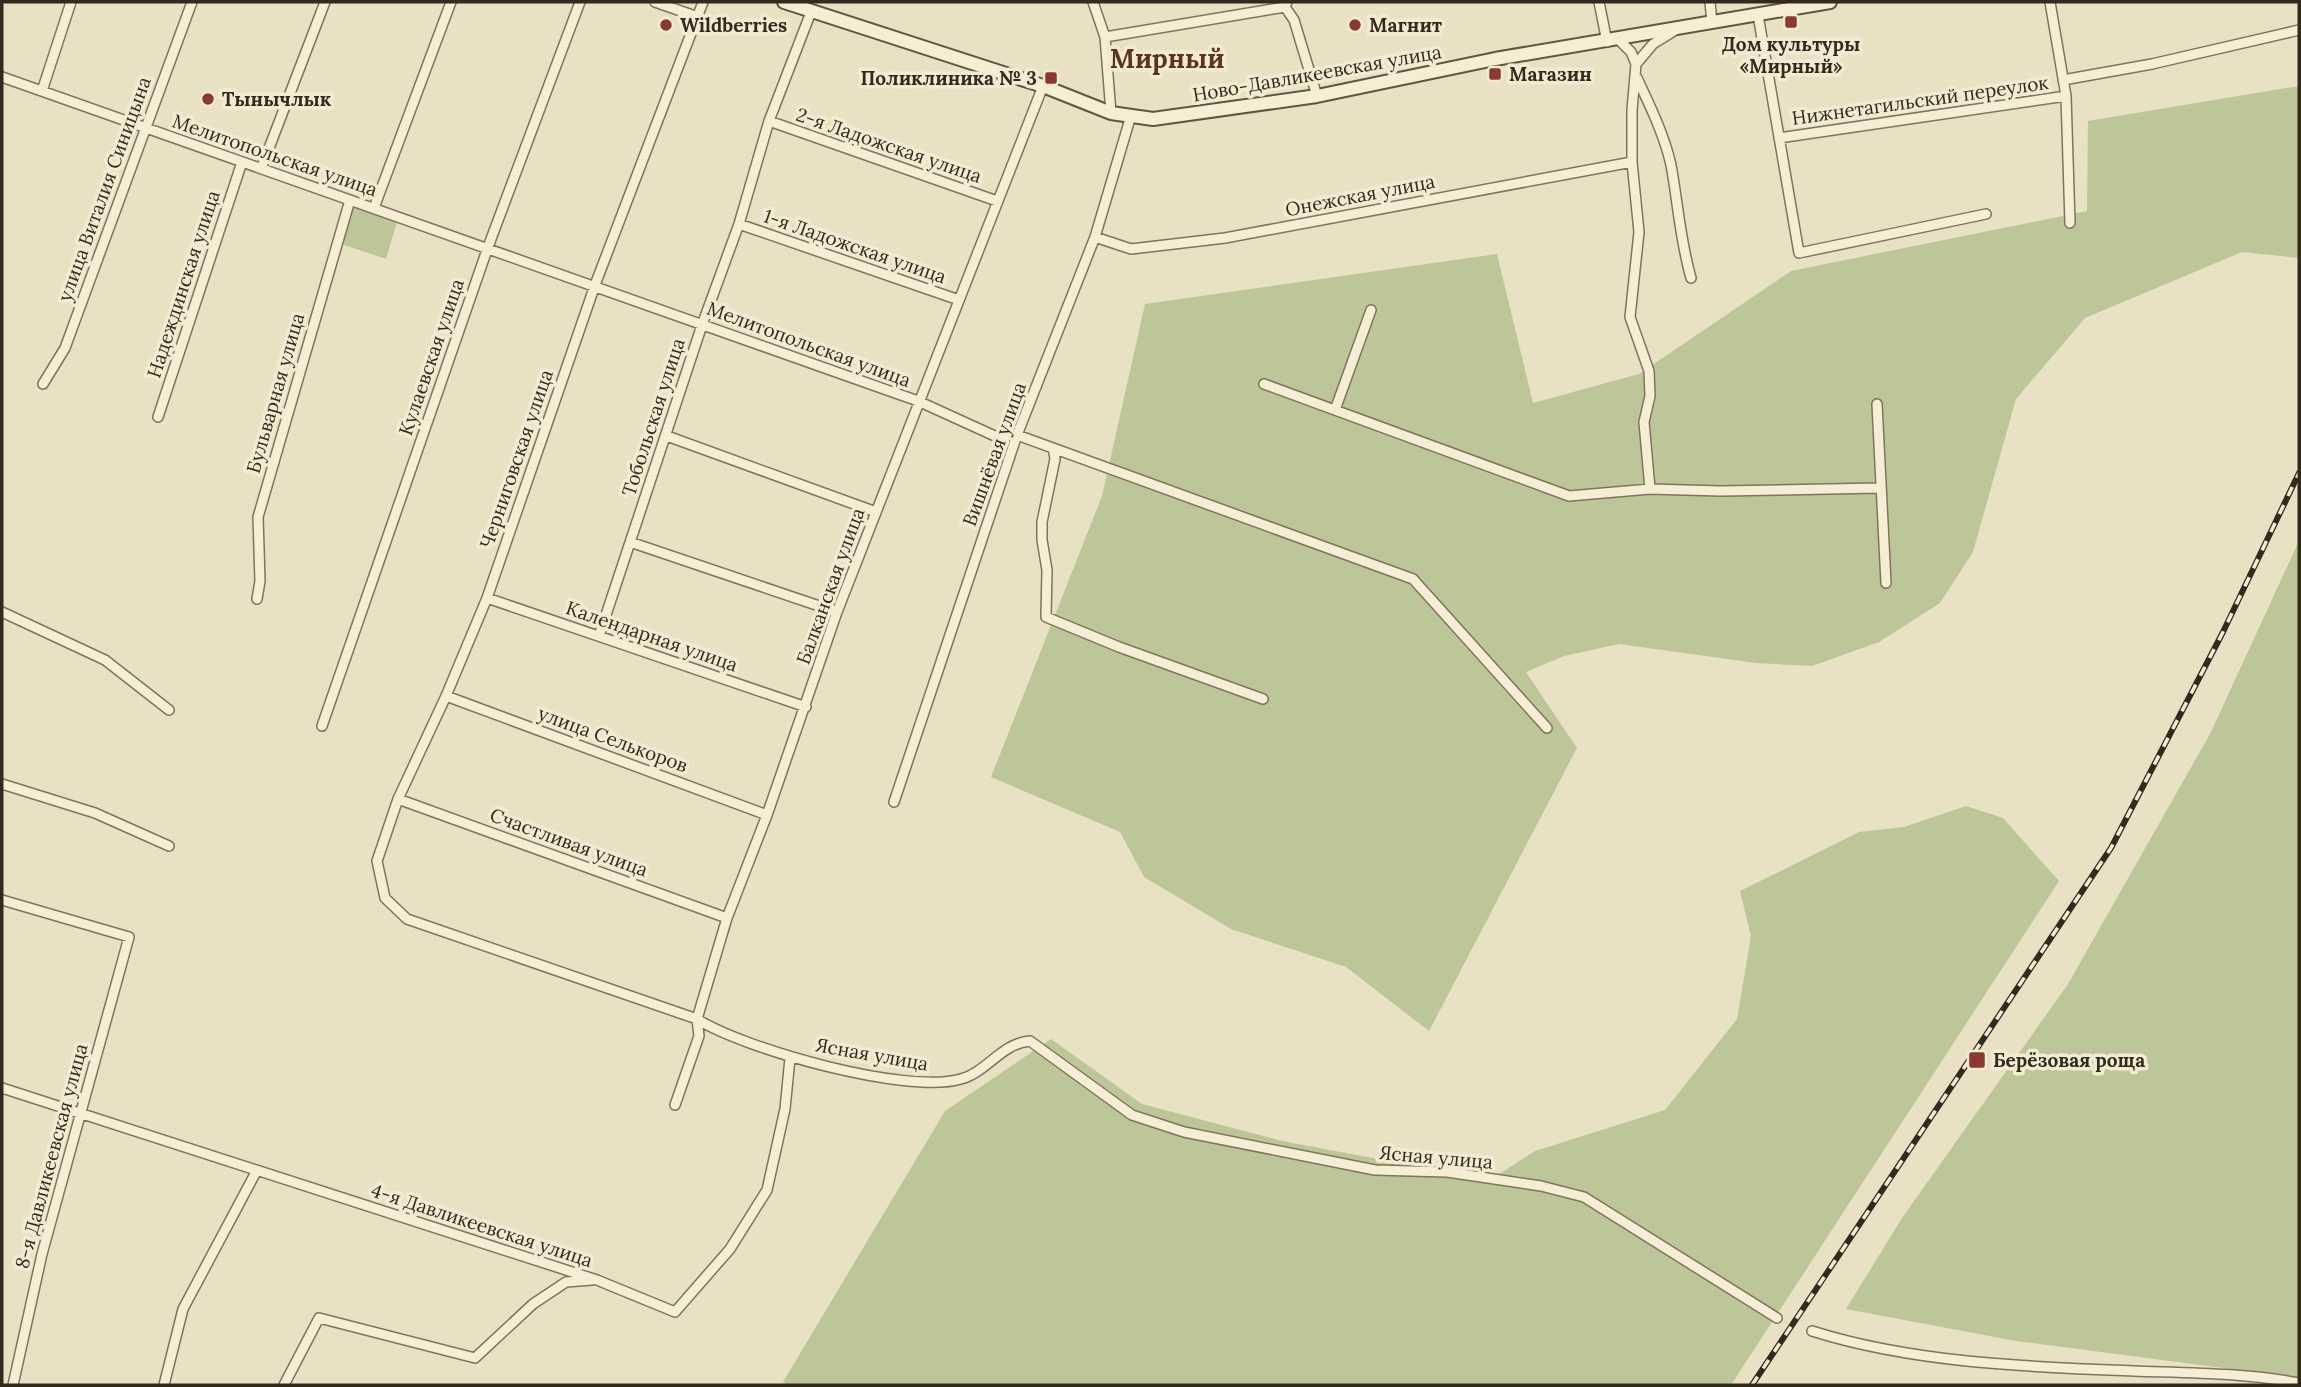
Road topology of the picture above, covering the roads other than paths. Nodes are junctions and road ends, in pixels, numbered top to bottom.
1 (71, 2) edge
2 (192, 2) edge
3 (325, 2) edge
4 (451, 2) edge
5 (580, 2) edge
6 (655, 2) edge
7 (703, 2) edge
8 (784, 2) edge
9 (1093, 2) edge
10 (1599, 2) edge
11 (1710, 2) edge
12 (1830, 2) edge
13 (2050, 2) edge
14 (1286, 4) edge
15 (811, 12) junction
16 (1758, 15) junction
17 (698, 17) junction
18 (1713, 23) junction
19 (1675, 30) junction
20 (2299, 30) edge
21 (1105, 37) junction
22 (1613, 41) junction
23 (1636, 64) junction
24 (1636, 76) junction
25 (2, 77) edge
26 (2063, 80) junction
27 (1043, 86) junction
28 (42, 91) junction
29 (1317, 96) junction
30 (2066, 96) junction
31 (1111, 113) junction
32 (1130, 118) junction
33 (769, 121) junction
34 (144, 128) junction
35 (1779, 138) junction
36 (242, 162) junction
37 (1632, 162) junction
38 (261, 169) junction
39 (350, 200) junction
40 (997, 201) junction
41 (374, 208) junction
42 (1986, 214) dead end
43 (2070, 223) dead end
44 (739, 224) junction
45 (1095, 237) junction
46 (488, 247) junction
47 (1691, 278) dead end
48 (594, 285) junction
49 (959, 300) junction
50 (1370, 310) dead end
51 (702, 325) junction
52 (43, 384) dead end
53 (1264, 384) dead end
54 (918, 401) junction
55 (1877, 404) dead end
56 (1335, 411) junction
57 (158, 417) dead end
58 (1017, 435) junction
59 (667, 436) junction
60 (1053, 448) junction
61 (1879, 488) junction
62 (1650, 489) junction
63 (876, 512) junction
64 (631, 542) junction
65 (1886, 583) dead end
66 (487, 598) junction
67 (257, 599) dead end
68 (2, 612) edge
69 (837, 612) junction
70 (599, 636) junction
71 (446, 696) junction
72 (1263, 699) dead end
73 (806, 707) junction
74 (169, 710) dead end
75 (322, 726) dead end
76 (1547, 728) dead end
77 (2, 784) edge
78 (398, 799) junction
79 (894, 802) dead end
80 (768, 815) junction
81 (169, 846) dead end
82 (2, 900) edge
83 (727, 918) junction
84 (407, 919) joint
85 (697, 1019) junction
86 (790, 1058) junction
87 (2, 1088) edge
88 (675, 1105) dead end
89 (79, 1114) junction
90 (256, 1172) junction
91 (597, 1280) junction
92 (1777, 1318) dead end
93 (1812, 1331) dead end
94 (2299, 1383) edge
95 (13, 1385) edge
96 (164, 1385) edge
97 (284, 1385) edge

1 - 28 street
2 - 34 street, улица Виталия Синицына
3 - 38 street
4 - 41 street
5 - 46 street, Кулаевская улица
6 - 17 street
7 - 17 street, Черниговская улица
8 - 15 street, Ново-Давликеевская улица
9 - 21 street
10 - 22 street
11 - 18 street
12 - 16 street, Ново-Давликеевская улица
13 - 26 street
14 - 21 street
14 - 29 street
15 - 27 street, Ново-Давликеевская улица
15 - 33 street, Тобольская улица
16 - 18 street, Ново-Давликеевская улица
16 - 35 street
17 - 48 street, Черниговская улица
18 - 19 street, Ново-Давликеевская улица
19 - 22 street, Ново-Давликеевская улица
19 - 23 street
20 - 26 street
21 - 31 street
22 - 23 street
22 - 29 street, Ново-Давликеевская улица
23 - 24 street
24 - 37 street
24 - 47 street
25 - 28 street, Мелитопольская улица
26 - 30 street
27 - 31 street, Ново-Давликеевская улица
27 - 40 street, Балканская улица
28 - 34 street, Мелитопольская улица
29 - 32 street, Ново-Давликеевская улица
30 - 35 street, Нижнетагильский переулок
30 - 43 street
31 - 32 street, Ново-Давликеевская улица
32 - 45 street, Вишнёвая улица
33 - 40 street, 2-я Ладожская улица
33 - 44 street, Тобольская улица
34 - 36 street, Мелитопольская улица
34 - 52 street, улица Виталия Синицына
35 - 42 street
36 - 38 street, Мелитопольская улица
36 - 57 street, Надеждинская улица
37 - 45 street, Онежская улица
37 - 62 street
38 - 39 street, Мелитопольская улица
39 - 41 street, Мелитопольская улица
39 - 67 street, Бульварная улица
40 - 49 street, Балканская улица
41 - 46 street, Мелитопольская улица
44 - 49 street, 1-я Ладожская улица
44 - 51 street, Тобольская улица
45 - 58 street, Вишнёвая улица
46 - 48 street, Мелитопольская улица
46 - 75 street, Кулаевская улица
48 - 51 street, Мелитопольская улица
48 - 66 street, Черниговская улица
49 - 54 street, Балканская улица
50 - 56 street
51 - 54 street, Мелитопольская улица
51 - 59 street, Тобольская улица
53 - 56 street
54 - 58 street, Мелитопольская улица
54 - 63 street, Балканская улица
55 - 61 street
56 - 62 street
58 - 60 street, Мелитопольская улица
58 - 79 street, Вишнёвая улица
59 - 63 street
59 - 64 street, Тобольская улица
60 - 72 street
60 - 76 street, Мелитопольская улица
61 - 62 street
61 - 65 street
63 - 69 street, Балканская улица
64 - 69 street
64 - 70 street, Тобольская улица
66 - 70 street, Календарная улица
66 - 71 street, Черниговская улица
68 - 74 street
69 - 73 street, Балканская улица
70 - 73 street, Календарная улица
71 - 78 street, Черниговская улица
71 - 80 street, улица Селькоров
73 - 80 street, Балканская улица
77 - 81 street
78 - 83 street, Счастливая улица
78 - 84 street, Черниговская улица
80 - 83 street, Балканская улица
82 - 89 street, 8-я Давликеевская улица
83 - 85 street, Балканская улица
84 - 85 street, Ясная улица
85 - 86 street, Ясная улица
85 - 88 street, Балканская улица
86 - 91 street, 4-я Давликеевская улица
86 - 92 street, Ясная улица
87 - 89 street, 4-я Давликеевская улица
89 - 90 street, 4-я Давликеевская улица
89 - 95 street, 8-я Давликеевская улица
90 - 91 street, 4-я Давликеевская улица
90 - 96 street
91 - 97 street
93 - 94 street

